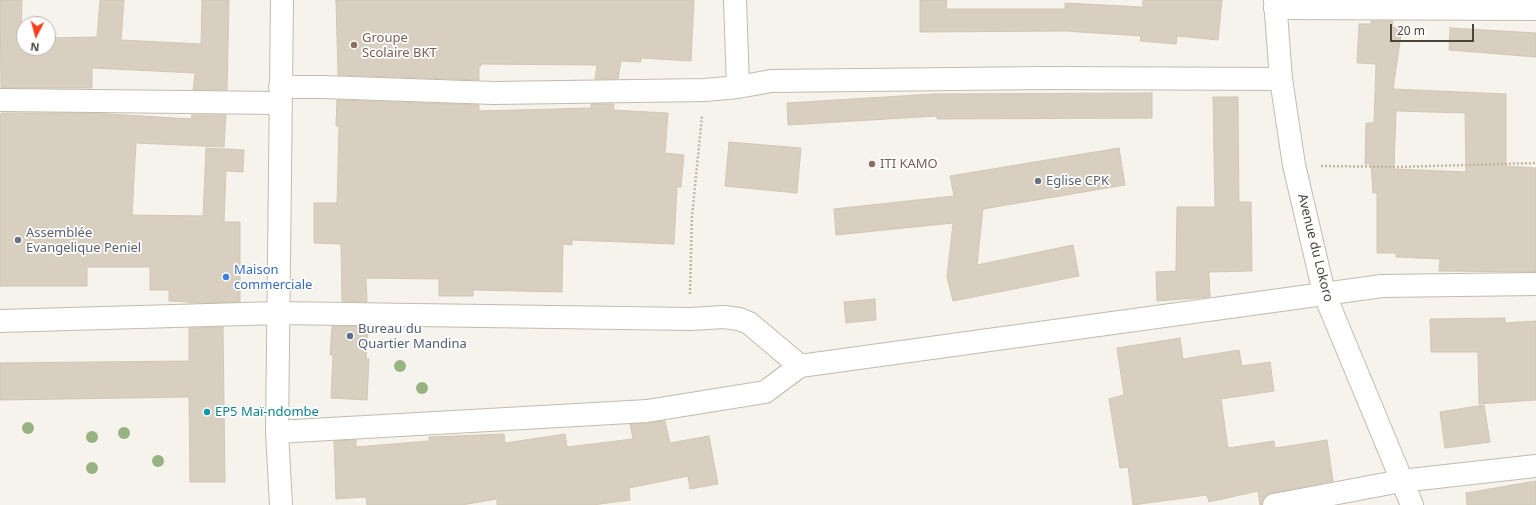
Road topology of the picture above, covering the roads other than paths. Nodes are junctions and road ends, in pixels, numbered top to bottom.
1 (282, 0) edge
2 (735, 0) edge
3 (1275, 4) edge
4 (1536, 8) edge
5 (1281, 79) junction
6 (738, 87) junction
7 (280, 95) junction
8 (0, 100) edge
9 (1536, 284) edge
10 (1324, 293) junction
11 (278, 313) junction
12 (0, 321) edge
13 (800, 366) junction
14 (277, 432) junction
15 (1536, 466) edge
16 (1401, 481) junction
17 (281, 505) edge
18 (1274, 505) edge
19 (1412, 505) edge

1 - 7 street
2 - 6 street
3 - 4 street
3 - 5 street, Avenue du Lokoro
5 - 6 street
5 - 10 street, Avenue du Lokoro
6 - 7 street
7 - 8 street
7 - 11 street
9 - 10 street
10 - 13 street
10 - 16 street, Avenue du Lokoro
11 - 12 street
11 - 13 street
11 - 14 street
13 - 14 street
14 - 17 street
15 - 16 street
16 - 18 street
16 - 19 street, Avenue du Lokoro

